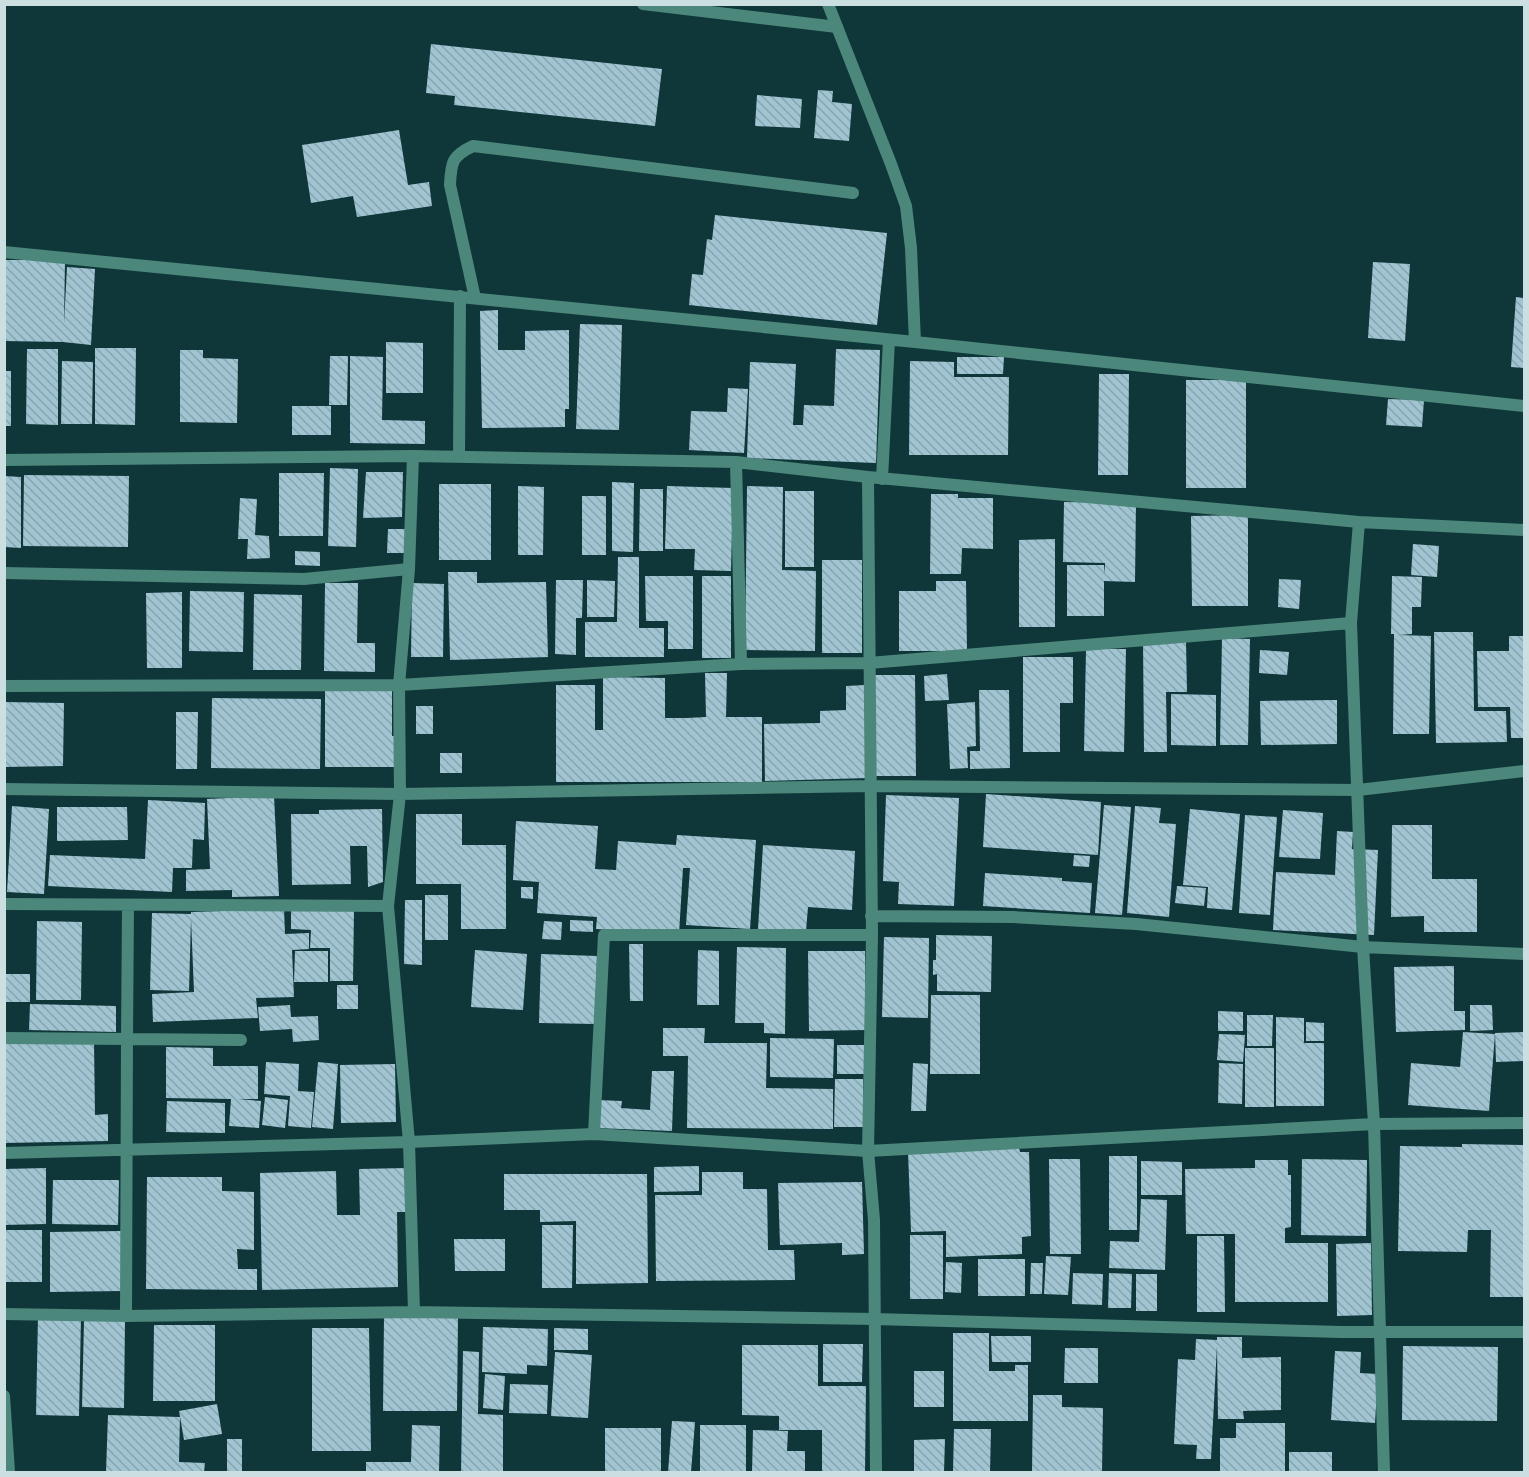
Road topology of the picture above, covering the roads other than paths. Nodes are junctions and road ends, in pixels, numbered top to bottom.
1 (643, 4) edge
2 (828, 4) edge
3 (837, 27) junction
4 (854, 193) dead end
5 (4, 252) edge
6 (460, 296) junction
7 (475, 298) junction
8 (889, 340) junction
9 (915, 342) junction
10 (1524, 406) edge
11 (413, 456) junction
12 (459, 456) junction
13 (4, 460) edge
14 (736, 462) junction
15 (868, 477) junction
16 (882, 479) junction
17 (1359, 522) junction
18 (1524, 530) edge
19 (409, 569) junction
20 (4, 573) edge
21 (1351, 624) junction
22 (869, 663) junction
23 (741, 664) junction
24 (399, 685) junction
25 (4, 686) edge
26 (1524, 771) edge
27 (870, 786) junction
28 (4, 789) edge
29 (1358, 790) junction
30 (400, 794) junction
31 (4, 904) edge
32 (128, 904) junction
33 (388, 906) junction
34 (872, 916) junction
35 (872, 935) junction
36 (1363, 947) junction
37 (1524, 954) edge
38 (4, 1038) edge
39 (127, 1039) junction
40 (241, 1040) dead end
41 (1524, 1123) edge
42 (1374, 1124) junction
43 (594, 1134) junction
44 (409, 1142) junction
45 (128, 1150) junction
46 (868, 1151) junction
47 (4, 1153) edge
48 (414, 1312) junction
49 (4, 1314) edge
50 (126, 1316) junction
51 (875, 1318) junction
52 (1380, 1332) junction
53 (1524, 1332) edge
54 (4, 1396) edge
55 (9, 1473) edge
56 (876, 1473) edge
57 (1384, 1473) edge

1 - 3 street
2 - 3 street
3 - 9 street
4 - 7 street
5 - 6 street
6 - 7 street
6 - 12 street
7 - 8 street
8 - 9 street
8 - 16 street
9 - 10 street
11 - 12 street
11 - 13 street
11 - 19 street
12 - 14 street
14 - 15 street
14 - 23 street
15 - 16 street
15 - 22 street
16 - 17 street
17 - 18 street
17 - 21 street
19 - 20 street
19 - 24 street
21 - 22 street
21 - 29 street
22 - 23 street
22 - 27 street
23 - 24 street
24 - 25 street
24 - 30 street
26 - 29 street
27 - 29 street
27 - 30 street
27 - 34 street
28 - 30 street
29 - 36 street
30 - 33 street
31 - 32 street
32 - 33 street
32 - 39 street
33 - 44 street
34 - 35 street
34 - 36 street
35 - 43 street
35 - 46 street
36 - 37 street
36 - 42 street
38 - 39 street
39 - 40 street
39 - 45 street
41 - 42 street
42 - 46 street
42 - 52 street
43 - 44 street
43 - 46 street
44 - 45 street
44 - 48 street
45 - 47 street
45 - 50 street
46 - 51 street
48 - 50 street
48 - 51 street
49 - 50 street
51 - 52 street
51 - 56 street
52 - 53 street
52 - 57 street
54 - 55 street

